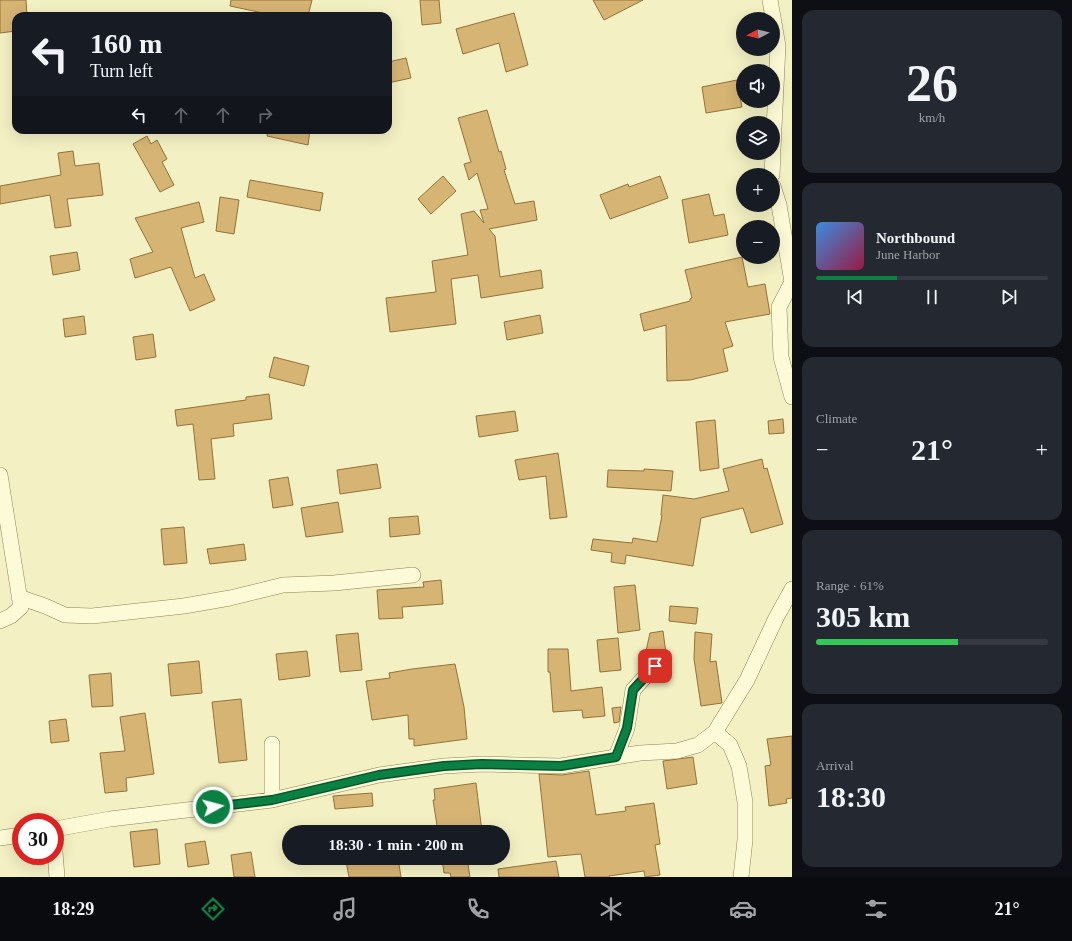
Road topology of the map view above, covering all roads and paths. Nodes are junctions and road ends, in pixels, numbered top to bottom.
1 (770, 0) edge
2 (775, 116) edge
3 (780, 211) edge
4 (792, 397) edge
5 (0, 475) edge
6 (413, 575) dead end
7 (792, 589) edge
8 (19, 597) junction
9 (0, 621) edge
10 (655, 666) dead end
11 (715, 732) junction
12 (272, 744) dead end
13 (616, 757) junction
14 (272, 800) junction
15 (64, 827) edge
16 (12, 836) edge
17 (0, 838) edge
18 (56, 865) edge
19 (57, 877) edge
20 (741, 877) edge

1 - 2 street
3 - 4 street
5 - 8 street
6 - 8 street
7 - 11 street
8 - 9 street
10 - 13 street
11 - 13 street
11 - 20 street
12 - 14 street
13 - 14 street
14 - 15 street
16 - 17 street
18 - 19 street

